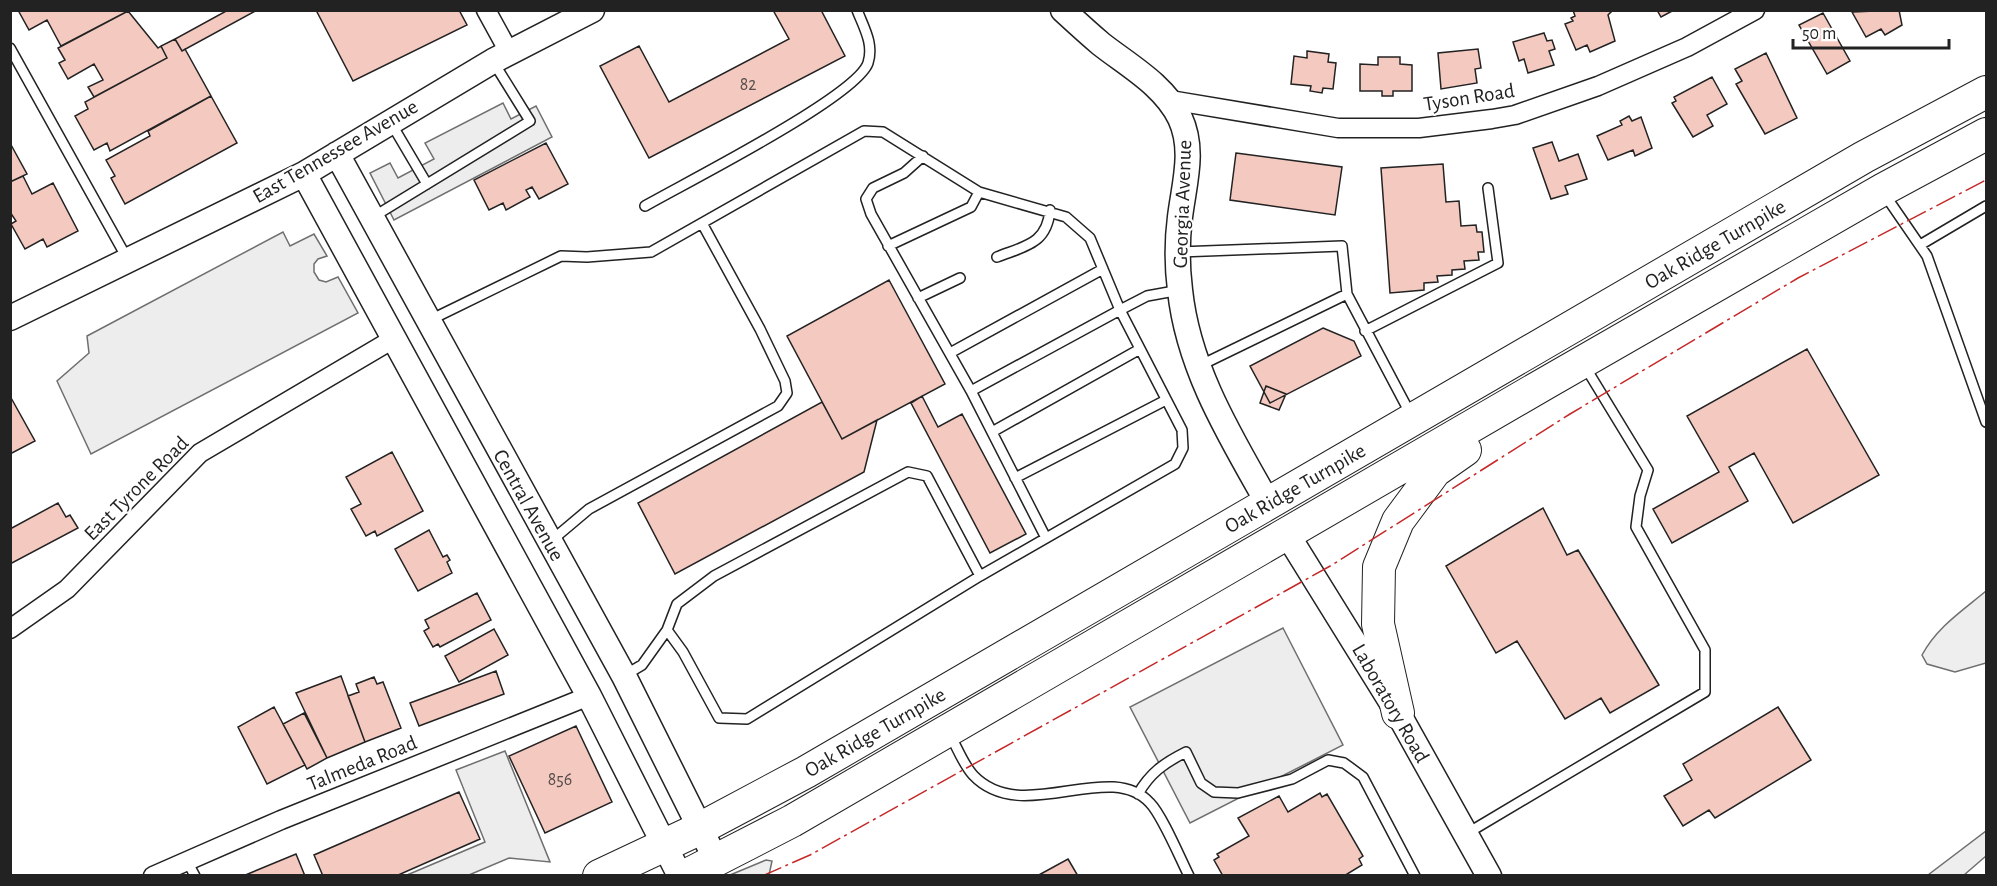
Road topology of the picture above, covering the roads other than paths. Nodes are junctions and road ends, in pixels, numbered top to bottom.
1 (486, 10) edge
2 (592, 10) edge
3 (857, 10) edge
4 (1063, 10) edge
5 (1755, 10) edge
6 (10, 48) edge
7 (501, 57) junction
8 (1986, 92) edge
9 (1170, 100) junction
10 (390, 121) junction
11 (1986, 134) edge
12 (337, 154) junction
13 (923, 156) junction
14 (1864, 157) junction
15 (304, 174) junction
16 (427, 184) junction
17 (1488, 188) dead end
18 (1881, 190) junction
19 (979, 192) junction
20 (645, 206) dead end
21 (1986, 206) edge
22 (1050, 210) junction
23 (372, 217) junction
24 (703, 225) junction
25 (339, 237) junction
26 (1920, 245) junction
27 (888, 246) junction
28 (1178, 252) junction
29 (997, 257) dead end
30 (128, 260) junction
31 (1103, 269) junction
32 (960, 278) dead end
33 (1180, 290) junction
34 (1347, 294) junction
35 (918, 298) junction
36 (1120, 310) junction
37 (10, 318) edge
38 (429, 320) junction
39 (1365, 331) junction
40 (1564, 332) junction
41 (395, 338) junction
42 (1140, 349) junction
43 (950, 353) junction
44 (1582, 363) junction
45 (1197, 367) junction
46 (1546, 383) junction
47 (971, 391) junction
48 (1166, 400) junction
49 (1413, 420) junction
50 (1986, 422) edge
51 (992, 432) junction
52 (1015, 478) junction
53 (1268, 503) junction
54 (1287, 534) junction
55 (1046, 538) junction
56 (549, 543) junction
57 (517, 563) junction
58 (980, 576) junction
59 (10, 629) edge
60 (667, 630) junction
61 (624, 676) junction
62 (589, 696) junction
63 (1398, 712) junction
64 (947, 730) junction
65 (1138, 794) junction
66 (700, 828) junction
67 (1466, 834) junction
68 (664, 845) junction
69 (716, 860) junction
70 (191, 868) edge
71 (153, 876) edge
72 (599, 876) edge
73 (680, 876) edge
74 (685, 876) edge
75 (1189, 876) edge
76 (1415, 876) edge
77 (1489, 876) edge

1 - 7 street
2 - 7 street, East Tennessee Avenue
3 - 20 lane
4 - 9 street, Georgia Avenue
5 - 9 street, Tyson Road
6 - 30 lane
7 - 10 street, East Tennessee Avenue
7 - 16 lane
8 - 14 highway, Oak Ridge Turnpike
9 - 28 street, Georgia Avenue
10 - 12 street, East Tennessee Avenue
10 - 16 lane
11 - 18 highway, Oak Ridge Turnpike
12 - 15 street, East Tennessee Avenue
12 - 23 street, Central Avenue
13 - 19 lane
13 - 24 lane
13 - 27 lane
14 - 18 highway
14 - 40 highway, Oak Ridge Turnpike
15 - 25 street, Central Avenue
15 - 30 street, East Tennessee Avenue
16 - 23 lane
17 - 39 lane
18 - 26 lane
18 - 44 highway, Oak Ridge Turnpike
19 - 22 lane
19 - 27 lane
21 - 26 lane
22 - 29 lane
22 - 31 lane
23 - 25 street
23 - 38 street, Central Avenue
24 - 38 lane
24 - 56 lane
25 - 41 street, Central Avenue
26 - 50 lane
27 - 35 lane
28 - 33 street, Georgia Avenue
28 - 34 lane
30 - 37 street, East Tennessee Avenue
31 - 36 lane
31 - 43 lane
32 - 35 lane
33 - 36 lane
33 - 45 street, Georgia Avenue
34 - 39 lane
34 - 45 lane
35 - 43 lane
36 - 42 lane
36 - 47 lane
38 - 41 street
38 - 56 street, Central Avenue
39 - 49 lane
40 - 44 highway
40 - 49 highway, Oak Ridge Turnpike
41 - 57 street, Central Avenue
41 - 59 street, East Tyrone Road
42 - 48 lane
42 - 51 lane
43 - 47 lane
44 - 46 highway, Oak Ridge Turnpike
44 - 67 lane
45 - 53 street, Georgia Avenue
46 - 54 highway, Oak Ridge Turnpike
46 - 63 highway
47 - 51 lane
48 - 52 lane
48 - 55 lane
49 - 53 highway, Oak Ridge Turnpike
51 - 52 lane
52 - 55 lane
53 - 54 highway
53 - 66 highway, Oak Ridge Turnpike
54 - 63 street, Laboratory Road
54 - 64 highway, Oak Ridge Turnpike
55 - 58 lane
56 - 57 street
56 - 61 street, Central Avenue
57 - 62 street, Central Avenue
58 - 60 lane
58 - 60 lane
60 - 61 lane
61 - 62 street
61 - 66 street, Central Avenue
62 - 68 street, Central Avenue
62 - 70 street, Talmeda Road
63 - 67 street, Laboratory Road
64 - 65 lane
64 - 69 highway, Oak Ridge Turnpike
65 - 75 lane
65 - 76 lane
66 - 68 highway, Oak Ridge Turnpike
66 - 69 street, Central Avenue
67 - 77 street, Laboratory Road
68 - 72 highway, Oak Ridge Turnpike
68 - 73 street, Central Avenue
69 - 74 highway, Oak Ridge Turnpike
70 - 71 street, Talmeda Road

